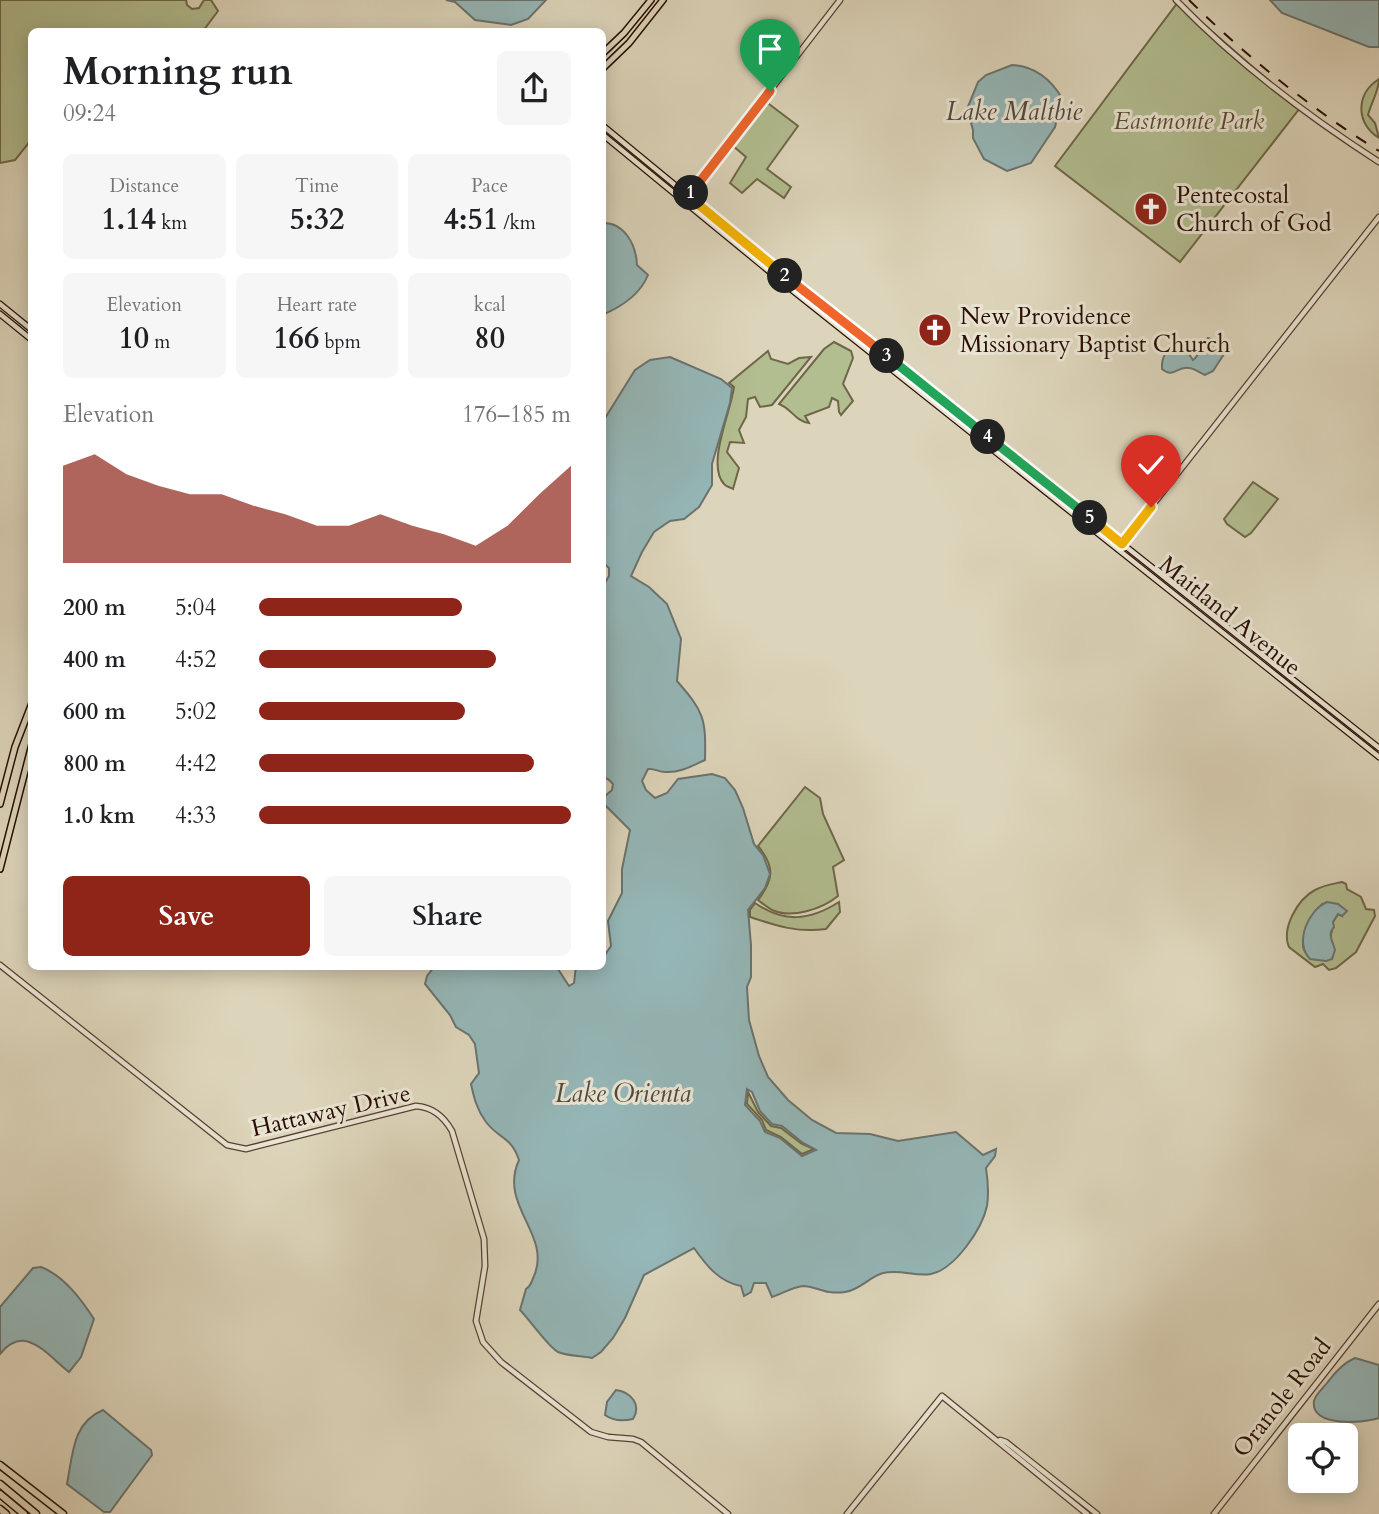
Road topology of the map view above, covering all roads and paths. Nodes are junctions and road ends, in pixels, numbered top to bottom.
1 (652, 0) edge
2 (663, 0) edge
3 (840, 0) edge
4 (1176, 0) edge
5 (655, 10) junction
6 (606, 50) edge
7 (606, 65) edge
8 (606, 128) edge
9 (606, 137) edge
10 (1379, 162) edge
11 (688, 196) junction
12 (684, 202) junction
13 (1379, 216) edge
14 (0, 304) edge
15 (0, 314) edge
16 (28, 327) edge
17 (28, 337) edge
18 (1122, 544) junction
19 (1118, 550) junction
20 (28, 713) edge
21 (1379, 748) edge
22 (1379, 757) edge
23 (28, 760) edge
24 (0, 804) edge
25 (0, 869) edge
26 (0, 965) edge
27 (1379, 1304) edge
28 (999, 1440) junction
29 (0, 1463) edge
30 (0, 1484) edge
31 (0, 1494) edge
32 (24, 1514) edge
33 (36, 1514) edge
34 (62, 1514) edge
35 (728, 1514) edge
36 (847, 1514) edge
37 (1087, 1514) edge
38 (1097, 1514) edge
39 (1214, 1514) edge

1 - 5 main road
1 - 6 main road
2 - 5 main road
3 - 11 street
4 - 10 street
5 - 7 main road
8 - 11 street, Maitland Avenue
9 - 12 street, Maitland Avenue
11 - 12 street
11 - 18 street, Maitland Avenue
12 - 19 street, Maitland Avenue
13 - 18 street
14 - 16 street
15 - 17 street
18 - 19 street
18 - 21 street, Maitland Avenue
19 - 22 street, Maitland Avenue
20 - 24 main road
23 - 25 main road
26 - 35 street, Hattaway Drive
27 - 39 street, Oranole Road
28 - 36 street
28 - 37 street
28 - 38 street
29 - 34 highway
30 - 33 highway
31 - 32 highway

